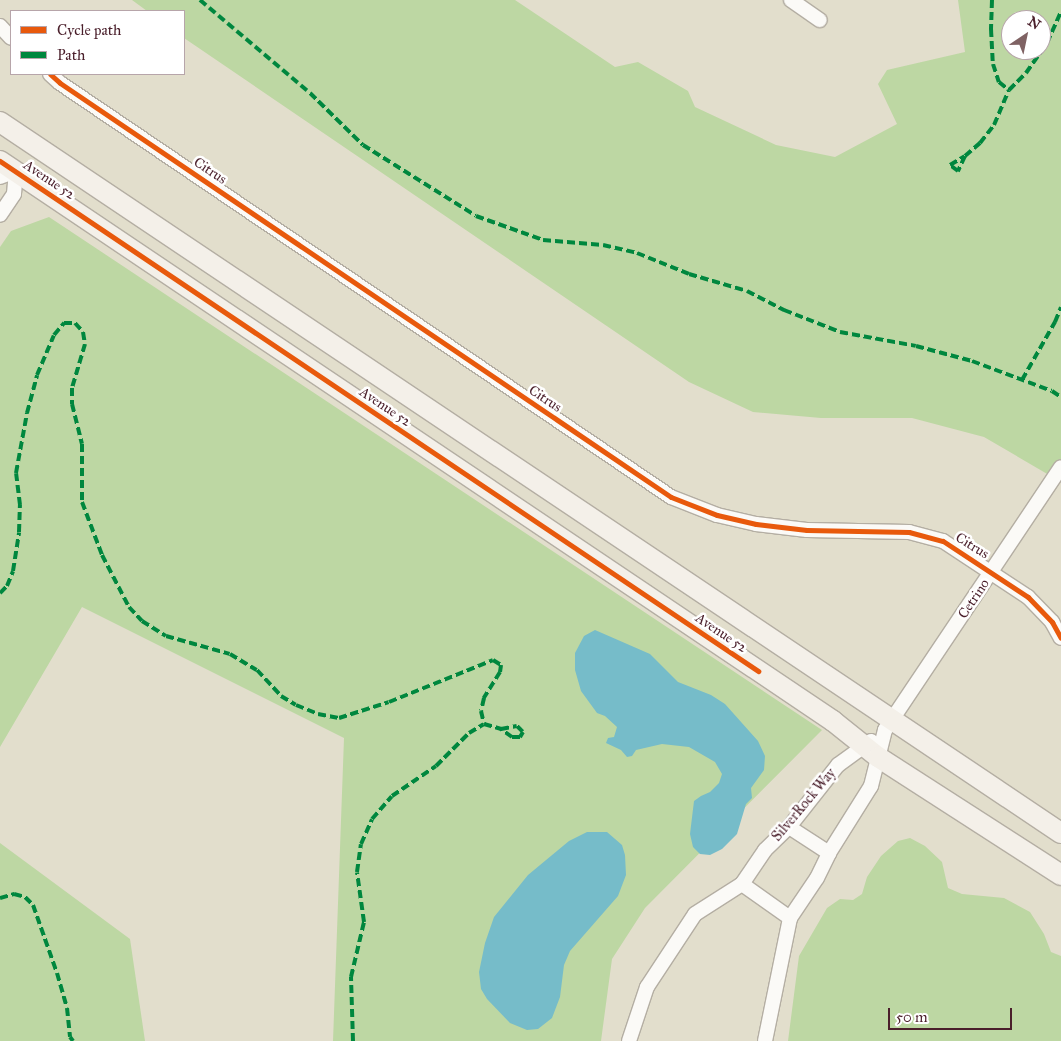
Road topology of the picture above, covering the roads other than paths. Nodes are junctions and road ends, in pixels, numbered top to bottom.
1 (791, 0) edge
2 (820, 20) dead end
3 (0, 26) edge
4 (10, 37) edge
5 (51, 75) edge
6 (0, 122) edge
7 (5, 170) edge
8 (0, 215) edge
9 (1061, 467) edge
10 (992, 572) junction
11 (1061, 638) edge
12 (889, 725) junction
13 (871, 751) junction
14 (789, 827) junction
15 (1061, 833) edge
16 (829, 853) junction
17 (1061, 875) edge
18 (742, 884) junction
19 (790, 918) junction
20 (629, 1041) edge
21 (765, 1041) edge

1 - 2 street
3 - 4 street
5 - 10 street, Citrus
6 - 12 main road, Avenue 52
7 - 8 street
7 - 13 main road, Avenue 52
9 - 10 street, Cetrino
10 - 11 street, Citrus
10 - 12 street, Cetrino
12 - 13 street, SilverRock Way
12 - 15 main road, Avenue 52
13 - 14 street, SilverRock Way
13 - 16 street
13 - 17 main road, Avenue 52
14 - 16 street
14 - 18 street, SilverRock Way
16 - 19 street
18 - 19 street
18 - 20 street, SilverRock Way
19 - 21 street

